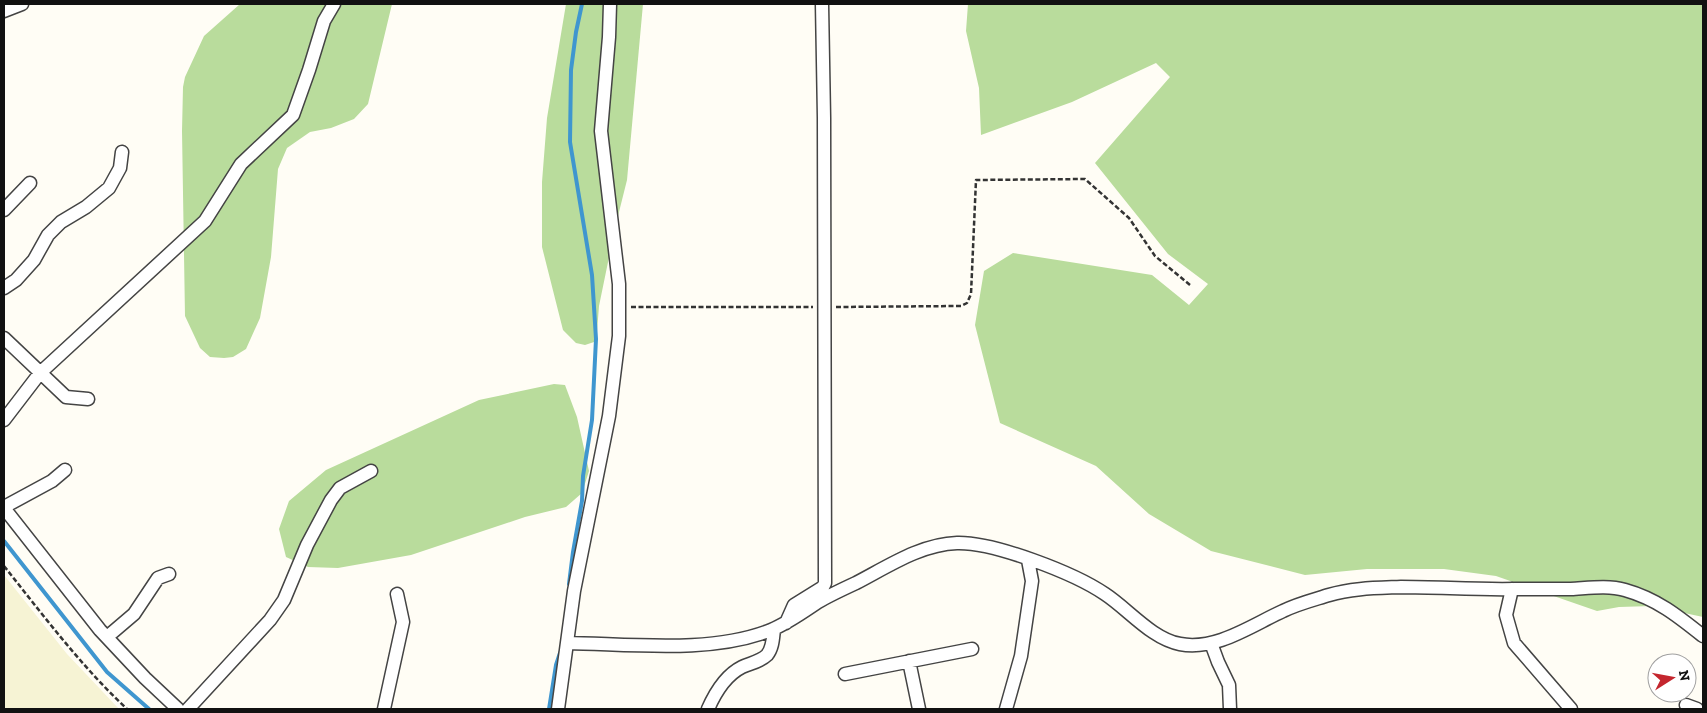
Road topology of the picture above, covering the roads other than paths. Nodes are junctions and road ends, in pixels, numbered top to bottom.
1 (22, 4) edge
2 (334, 4) edge
3 (610, 4) edge
4 (822, 4) edge
5 (4, 11) edge
6 (122, 152) dead end
7 (30, 183) dead end
8 (4, 210) edge
9 (4, 288) edge
10 (4, 338) edge
11 (40, 372) junction
12 (88, 399) dead end
13 (4, 420) edge
14 (66, 470) dead end
15 (371, 472) dead end
16 (4, 508) edge
17 (1028, 560) junction
18 (169, 574) dead end
19 (1512, 589) junction
20 (397, 594) dead end
21 (780, 626) junction
22 (1703, 636) edge
23 (107, 637) junction
24 (567, 643) junction
25 (1210, 643) junction
26 (972, 649) dead end
27 (910, 661) junction
28 (845, 674) dead end
29 (178, 709) edge
30 (188, 709) edge
31 (384, 709) edge
32 (558, 709) edge
33 (708, 709) edge
34 (919, 709) edge
35 (1006, 709) edge
36 (1230, 709) edge
37 (1571, 709) edge

1 - 5 street
2 - 11 street
3 - 24 street
4 - 21 street
6 - 9 street
7 - 8 street
10 - 11 street
11 - 12 street
11 - 13 street
14 - 16 street
15 - 30 street
16 - 23 street
17 - 21 street
17 - 25 street
17 - 35 street
18 - 23 street
19 - 22 street
19 - 25 street
19 - 37 street
20 - 31 street
21 - 24 street
21 - 33 street
23 - 29 street
24 - 32 street
25 - 36 street
26 - 27 street
27 - 28 street
27 - 34 street

